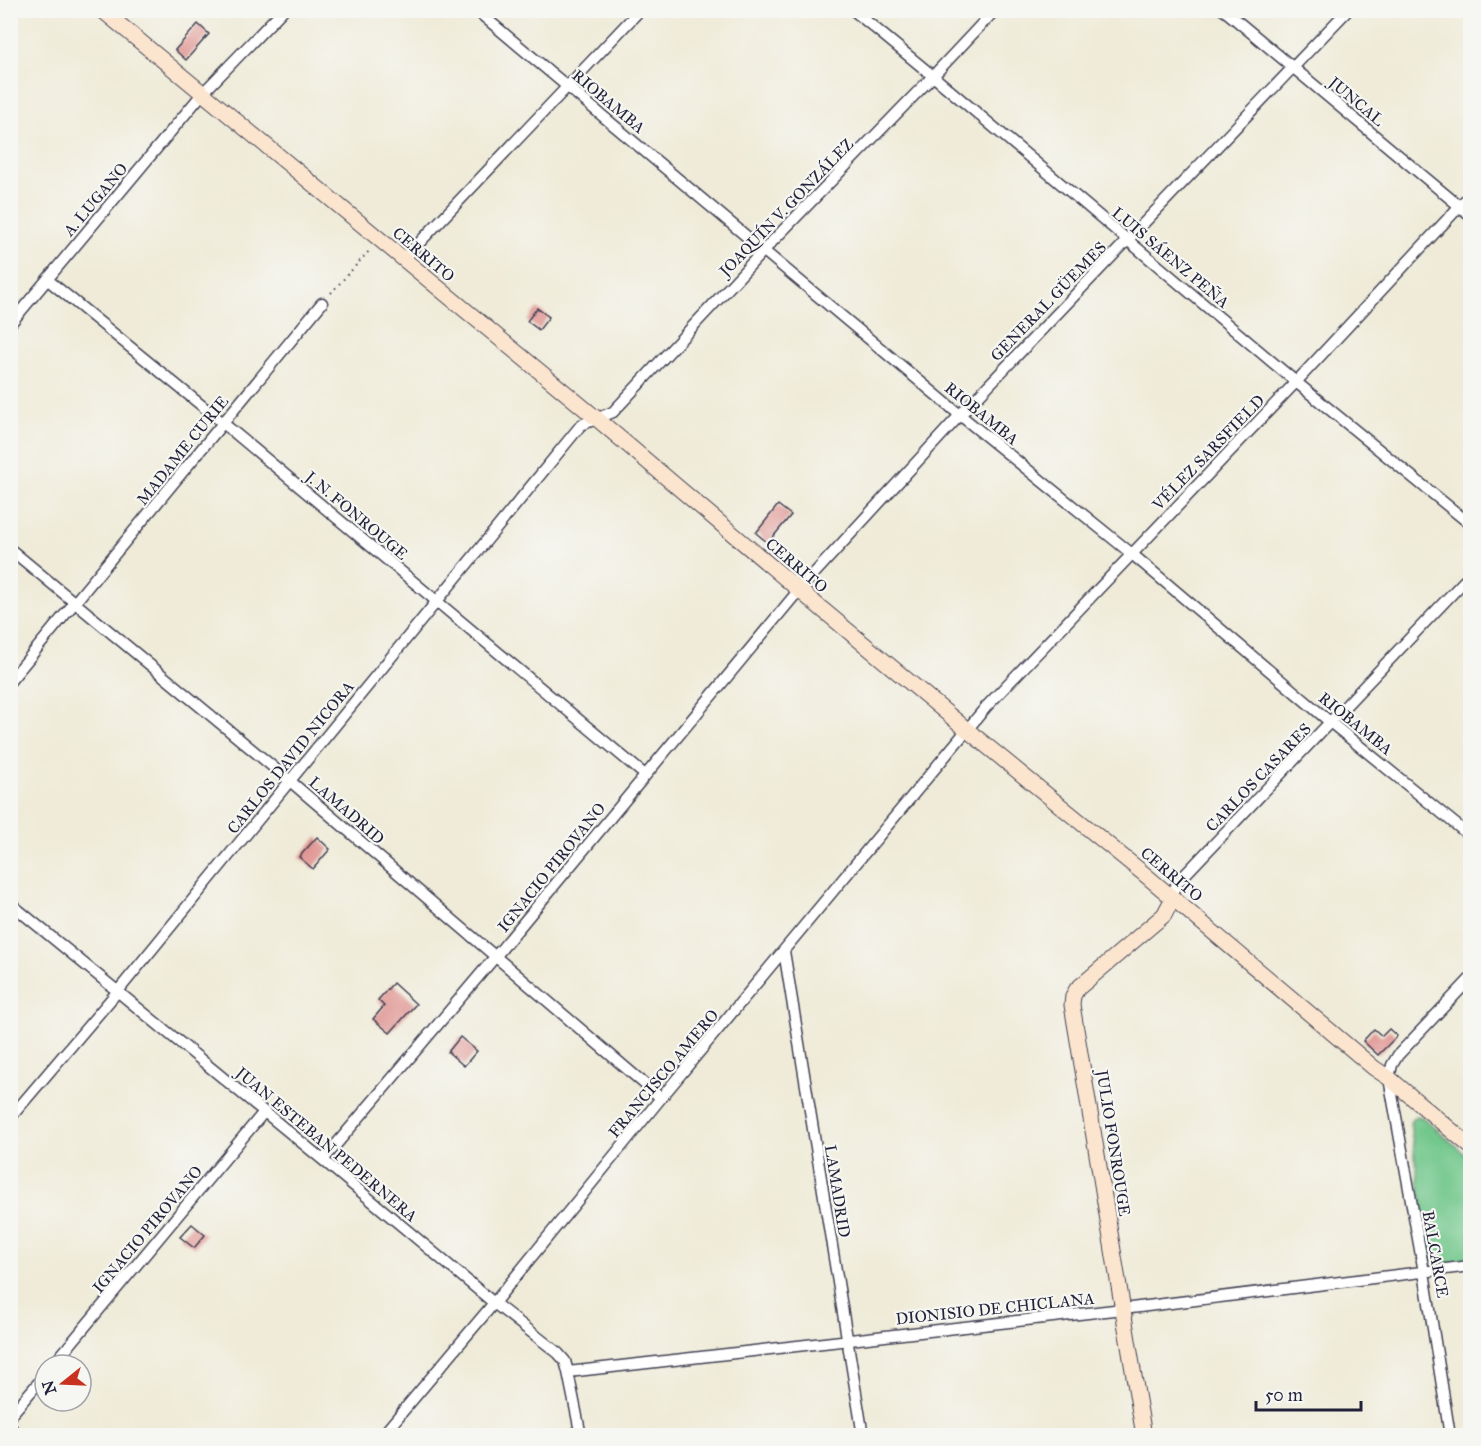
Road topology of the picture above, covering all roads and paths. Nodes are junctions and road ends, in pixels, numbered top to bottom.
1 (102, 10) edge
2 (283, 10) edge
3 (476, 10) edge
4 (640, 10) edge
5 (853, 10) edge
6 (995, 10) edge
7 (1224, 10) edge
8 (1348, 10) edge
9 (1293, 68) junction
10 (933, 76) junction
11 (568, 87) junction
12 (202, 94) junction
13 (1470, 195) edge
14 (1460, 206) junction
15 (1470, 215) edge
16 (379, 240) junction
17 (1128, 240) junction
18 (764, 250) junction
19 (403, 260) junction
20 (48, 280) junction
21 (322, 303) joint
22 (10, 324) edge
23 (1296, 382) junction
24 (960, 415) junction
25 (596, 418) junction
26 (223, 423) junction
27 (1470, 524) edge
28 (10, 549) edge
29 (1132, 554) junction
30 (1470, 575) edge
31 (799, 590) junction
32 (437, 602) junction
33 (75, 604) junction
34 (10, 681) edge
35 (1330, 722) junction
36 (966, 729) junction
37 (645, 775) junction
38 (290, 781) junction
39 (1470, 836) edge
40 (1173, 898) junction
41 (10, 903) edge
42 (784, 951) junction
43 (495, 957) junction
44 (1470, 980) edge
45 (118, 991) junction
46 (1389, 1078) junction
47 (661, 1098) junction
48 (264, 1112) junction
49 (10, 1118) edge
50 (1470, 1146) edge
51 (323, 1160) junction
52 (1470, 1266) edge
53 (1424, 1272) junction
54 (494, 1303) junction
55 (1123, 1309) junction
56 (847, 1340) junction
57 (63, 1353) edge
58 (568, 1372) junction
59 (33, 1389) edge
60 (10, 1416) edge
61 (10, 1426) edge
62 (17, 1436) edge
63 (382, 1436) edge
64 (581, 1436) edge
65 (863, 1436) edge
66 (1144, 1436) edge
67 (1450, 1436) edge

1 - 12 main road, CERRITO
2 - 12 street, A. LUGANO
3 - 11 street, RIOBAMBA
4 - 11 street
5 - 10 street, LUIS SÁENZ PEÑA
6 - 10 street, JOAQUÍN V. GONZÁLEZ
7 - 9 street, JUNCAL
8 - 9 street, GENERAL GÜEMES
9 - 14 street, JUNCAL
9 - 17 street, GENERAL GÜEMES
10 - 17 street, LUIS SÁENZ PEÑA
10 - 18 street, JOAQUÍN V. GONZÁLEZ
11 - 18 street, RIOBAMBA
11 - 19 street
12 - 16 main road, CERRITO
12 - 20 street, A. LUGANO
13 - 14 street, VÉLEZ SARSFIELD
14 - 15 street, JUNCAL
14 - 23 street, VÉLEZ SARSFIELD
16 - 19 main road, CERRITO
16 - 21 path
17 - 23 street, LUIS SÁENZ PEÑA
17 - 24 street, GENERAL GÜEMES
18 - 24 street, RIOBAMBA
18 - 25 street, JOAQUÍN V. GONZÁLEZ
19 - 25 main road, CERRITO
20 - 22 street, A. LUGANO
20 - 26 street, J. N. FONROUGE
21 - 26 street, MADAME CURIE
23 - 27 street, LUIS SÁENZ PEÑA
23 - 29 street, VÉLEZ SARSFIELD
24 - 29 street, RIOBAMBA
24 - 31 street, GENERAL GÜEMES
25 - 31 main road, CERRITO
25 - 32 street, CARLOS DAVID NICORA
26 - 32 street, J. N. FONROUGE
26 - 33 street, MADAME CURIE
28 - 33 street, LAMADRID
29 - 35 street, RIOBAMBA
29 - 36 street, VÉLEZ SARSFIELD
30 - 35 street, CARLOS CASARES
31 - 36 main road, CERRITO
31 - 37 street, IGNACIO PIROVANO
32 - 37 street, J. N. FONROUGE
32 - 38 street, CARLOS DAVID NICORA
33 - 34 street, MADAME CURIE
33 - 38 street, LAMADRID
35 - 39 street, RIOBAMBA
35 - 40 street, CARLOS CASARES
36 - 40 main road, CERRITO
36 - 42 street, FRANCISCO AMERO
37 - 43 street, IGNACIO PIROVANO
38 - 43 street, LAMADRID
38 - 45 street, CARLOS DAVID NICORA
40 - 46 main road, CERRITO
40 - 55 main road, JULIO FONROUGE
41 - 45 street, JUAN ESTEBAN PEDERNERA
42 - 47 street, FRANCISCO AMERO
42 - 56 street, LAMADRID
43 - 47 street, LAMADRID
43 - 51 street, IGNACIO PIROVANO
44 - 46 street
45 - 48 street, JUAN ESTEBAN PEDERNERA
45 - 49 street, CARLOS DAVID NICORA
46 - 50 main road, CERRITO
46 - 53 street, BALCARCE
47 - 54 street, FRANCISCO AMERO
48 - 51 street, JUAN ESTEBAN PEDERNERA
48 - 57 street, IGNACIO PIROVANO
51 - 54 street, JUAN ESTEBAN PEDERNERA
52 - 53 street, DIONISIO DE CHICLANA
53 - 55 street, DIONISIO DE CHICLANA
53 - 67 street, BALCARCE
54 - 58 street, JUAN ESTEBAN PEDERNERA
54 - 63 street, FRANCISCO AMERO
55 - 56 street, DIONISIO DE CHICLANA
55 - 66 main road, JULIO FONROUGE
56 - 58 street, DIONISIO DE CHICLANA
56 - 65 street, LAMADRID
58 - 64 street, JUAN ESTEBAN PEDERNERA
59 - 60 street
61 - 62 street

